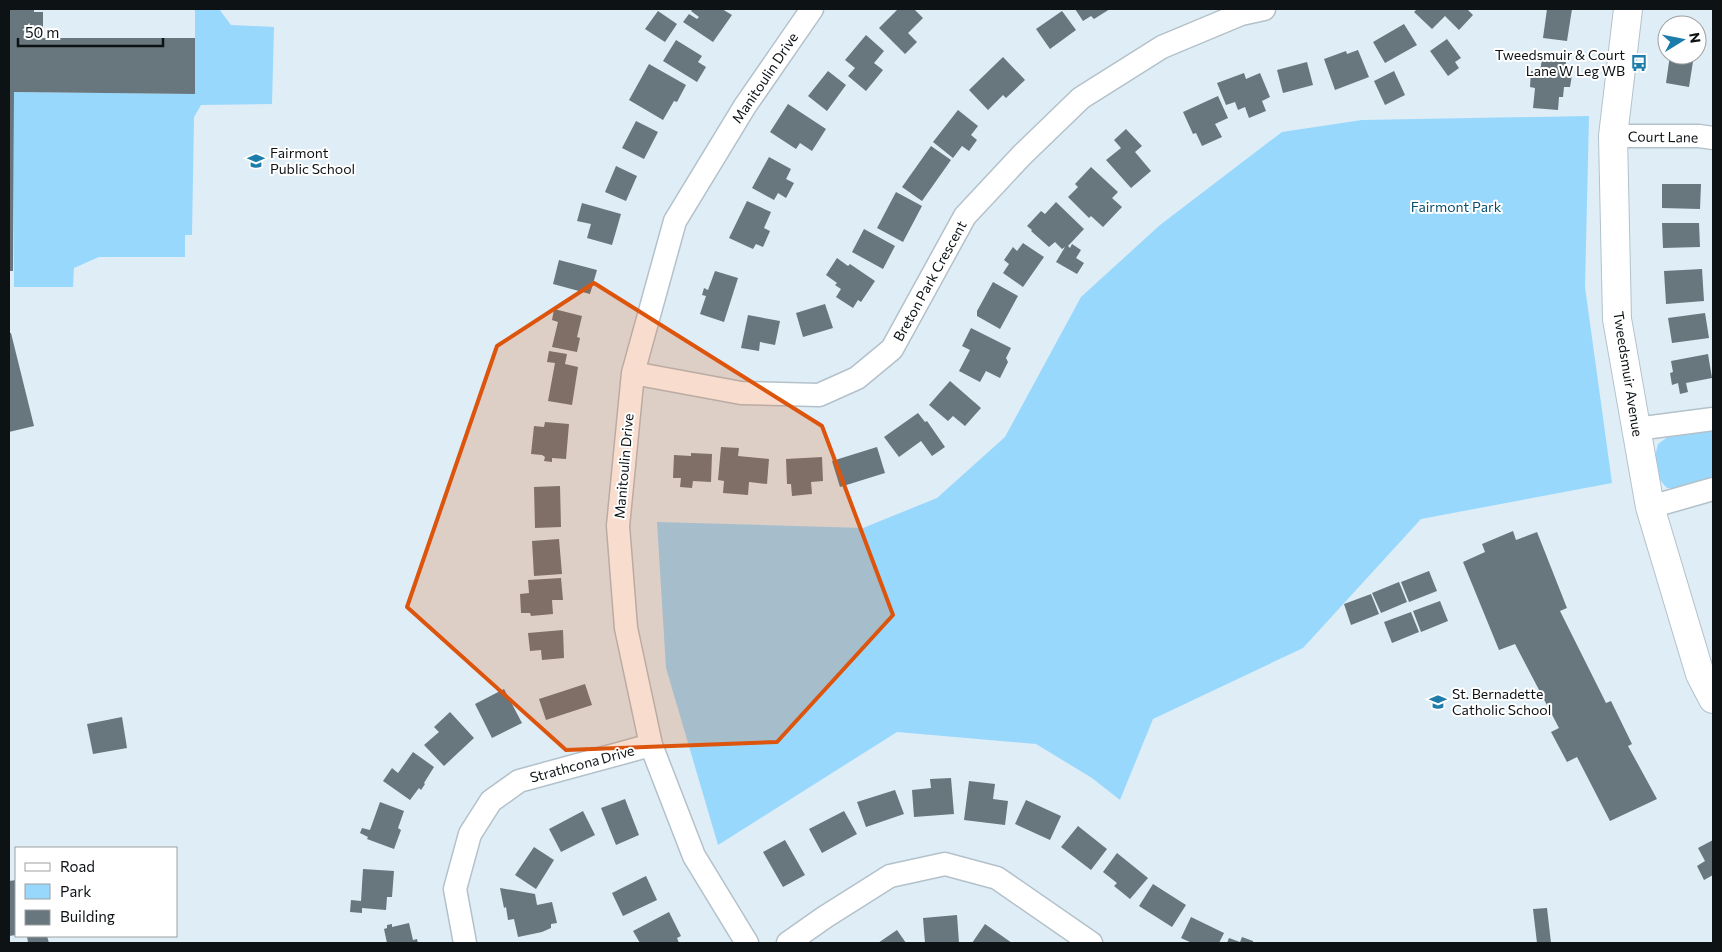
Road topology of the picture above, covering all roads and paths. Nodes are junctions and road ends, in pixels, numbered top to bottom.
1 (812, 9) edge
2 (1264, 9) edge
3 (1628, 9) edge
4 (1613, 136) junction
5 (1713, 138) edge
6 (632, 374) junction
7 (1713, 419) edge
8 (1636, 429) junction
9 (1713, 489) edge
10 (1650, 507) junction
11 (1713, 699) edge
12 (651, 745) junction
13 (465, 943) edge
14 (747, 943) edge
15 (788, 943) edge
16 (1092, 943) edge

1 - 6 street, Manitoulin Drive
2 - 6 street, Breton Park Crescent
3 - 4 street, Tweedsmuir Avenue
4 - 5 street, Court Lane
4 - 8 street, Tweedsmuir Avenue
6 - 12 street, Manitoulin Drive
7 - 8 street
8 - 10 street, Tweedsmuir Avenue
9 - 10 street
10 - 11 street, Tweedsmuir Avenue
12 - 13 street, Strathcona Drive
12 - 14 street, Manitoulin Drive
15 - 16 street

